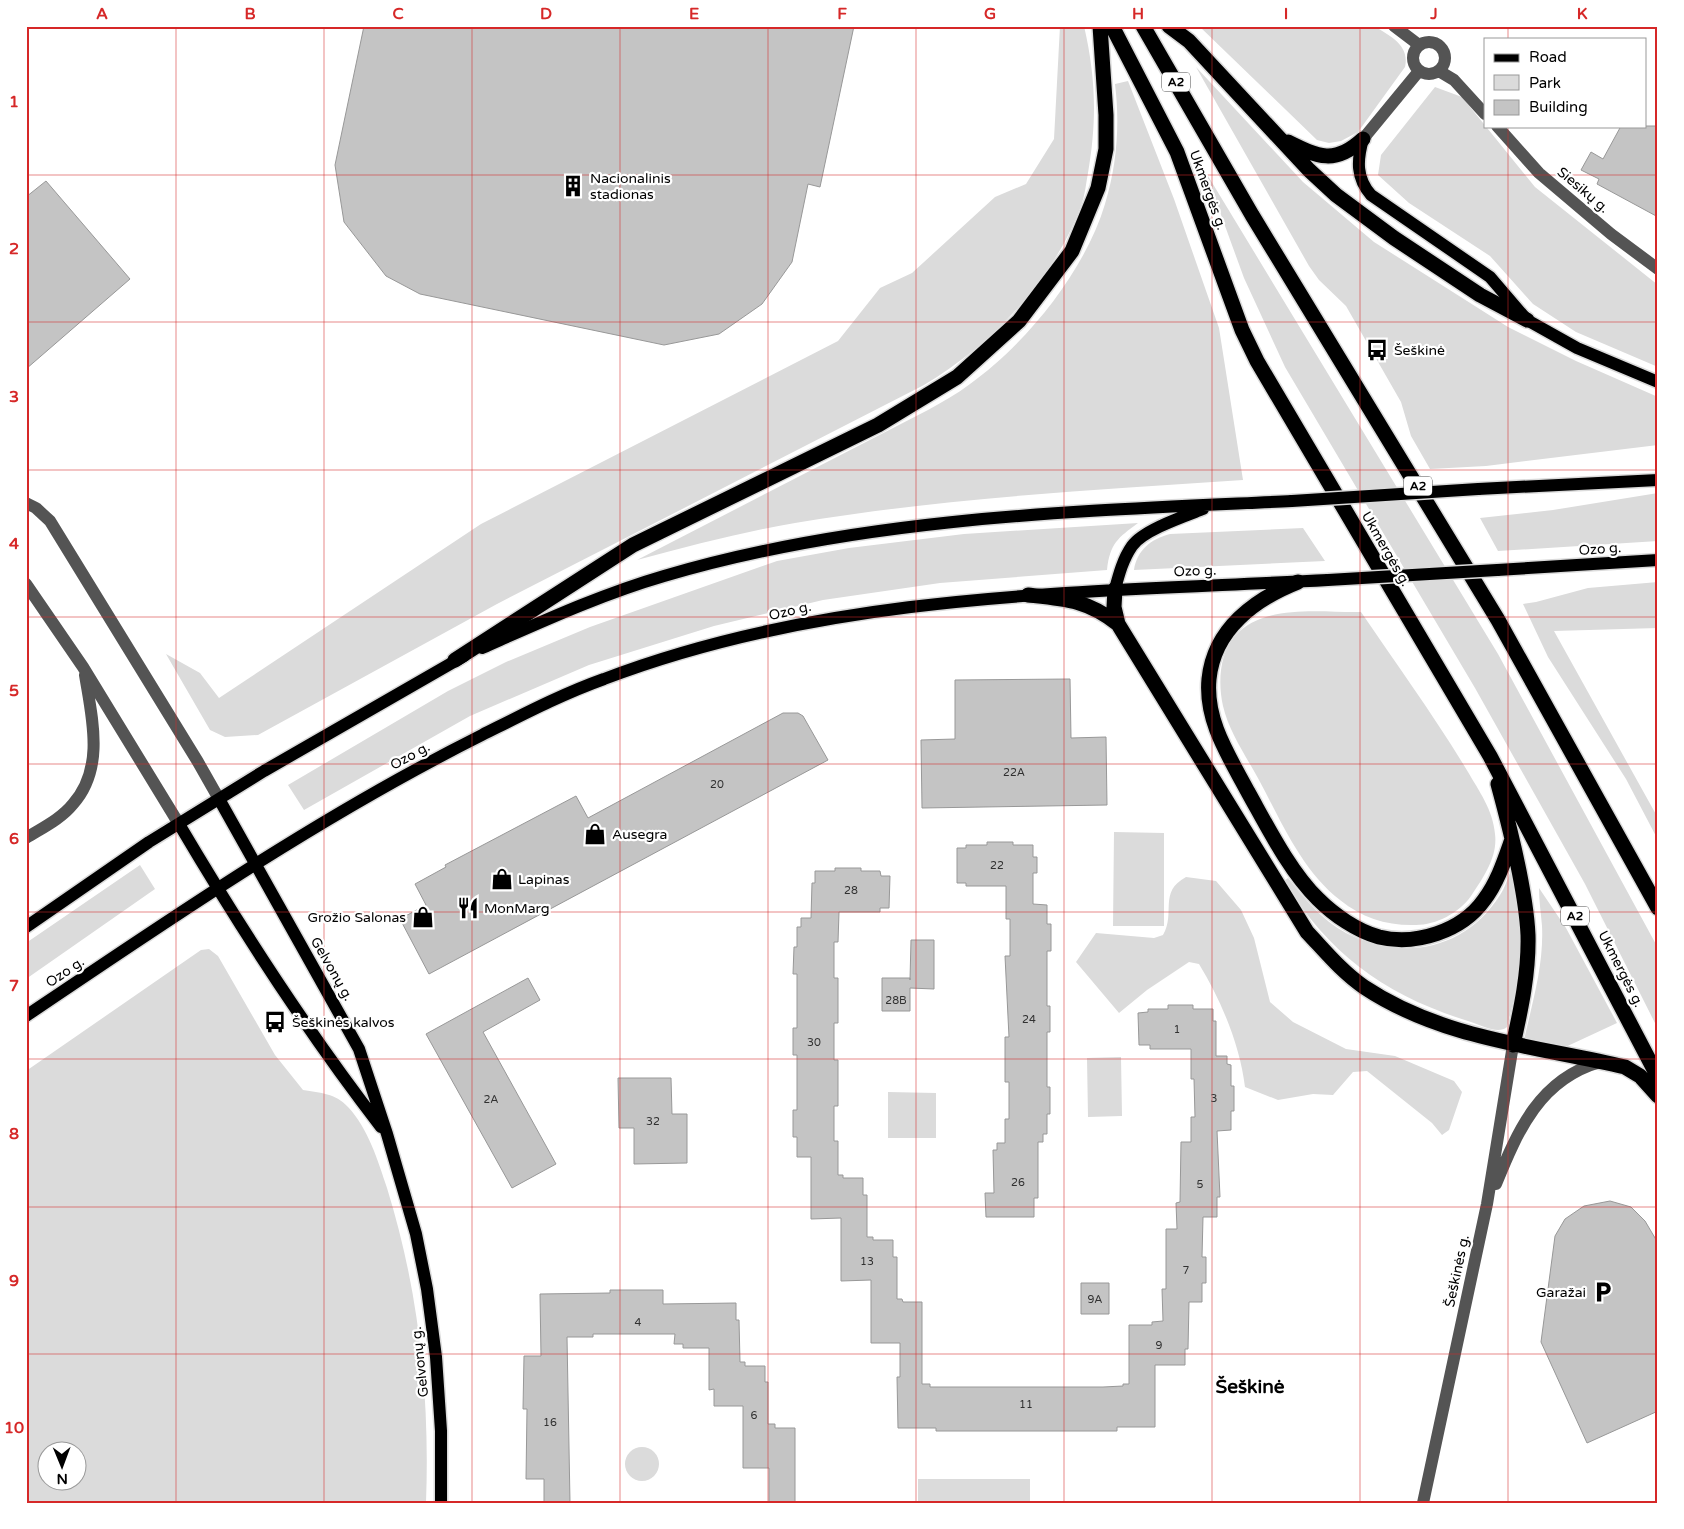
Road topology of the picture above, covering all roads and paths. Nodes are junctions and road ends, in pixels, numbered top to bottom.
1 (1100, 26) edge
2 (1112, 26) edge
3 (1144, 26) edge
4 (1169, 26) edge
5 (1394, 26) edge
6 (1419, 45) junction
7 (1419, 71) junction
8 (1439, 71) junction
9 (1484, 113) edge
10 (1498, 128) edge
11 (1282, 139) junction
12 (1363, 139) junction
13 (1658, 269) edge
14 (1527, 320) junction
15 (1658, 382) edge
16 (1658, 480) edge
17 (26, 503) edge
18 (1212, 505) junction
19 (1658, 560) edge
20 (1298, 582) junction
21 (26, 584) edge
22 (1114, 589) junction
23 (1028, 595) junction
24 (1118, 624) junction
25 (455, 660) junction
26 (83, 668) junction
27 (1490, 756) junction
28 (219, 799) junction
29 (179, 824) junction
30 (26, 838) edge
31 (1512, 842) junction
32 (255, 864) junction
33 (217, 888) junction
34 (1658, 908) edge
35 (26, 927) edge
36 (26, 1016) edge
37 (1513, 1045) junction
38 (1601, 1062) junction
39 (1658, 1077) edge
40 (1658, 1096) edge
41 (387, 1134) junction
42 (1487, 1204) junction
43 (441, 1503) edge
44 (1423, 1503) edge

1 - 25 highway
2 - 27 highway, Ukmergės g. / A2
3 - 34 highway, Ukmergės g. / A2
4 - 11 highway
5 - 6 street
6 - 7 street
6 - 8 street
7 - 8 street
7 - 12 street
8 - 9 street
10 - 13 street, Siesikų g.
11 - 12 highway
11 - 14 highway
12 - 14 main road
14 - 15 main road
16 - 18 main road, bridge
17 - 28 street
18 - 22 main road
18 - 25 main road
19 - 20 main road, Ozo g., bridge
20 - 22 main road, Ozo g.
20 - 31 highway
21 - 26 street
22 - 23 main road, Ozo g.
22 - 24 highway
23 - 24 highway
23 - 32 main road, Ozo g.
24 - 37 highway
25 - 28 main road
26 - 29 street
26 - 30 street
27 - 31 highway
27 - 39 highway, Ukmergės g. / A2
28 - 29 main road
28 - 32 main road, Gelvonų g.
29 - 33 main road, Gelvonų g.
29 - 35 main road
31 - 37 highway
32 - 33 main road, Ozo g.
32 - 41 main road, Gelvonų g.
33 - 36 main road, Ozo g.
33 - 41 main road, Gelvonų g.
37 - 38 highway
37 - 42 street, Šeškinės g.
38 - 40 highway
38 - 42 street
41 - 43 main road, Gelvonų g.
42 - 44 street, Šeškinės g.

